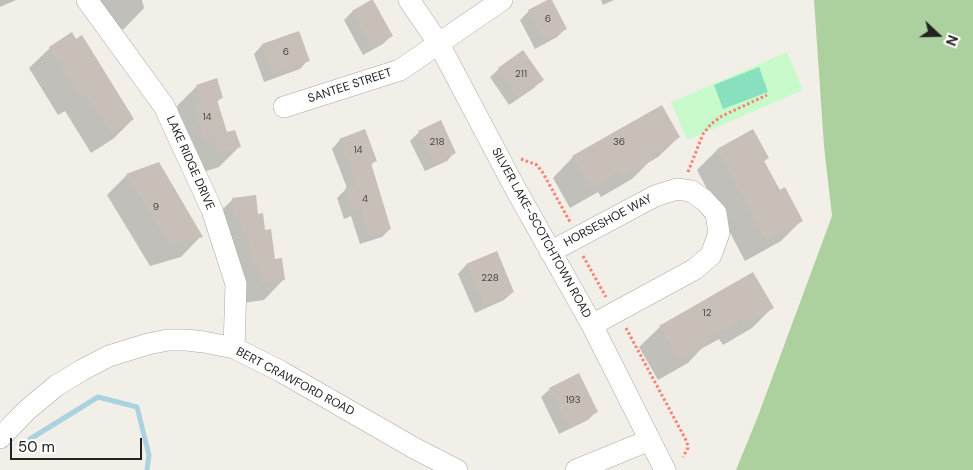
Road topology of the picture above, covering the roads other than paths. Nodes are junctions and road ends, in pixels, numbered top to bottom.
1 (87, 0) edge
2 (408, 0) edge
3 (502, 0) edge
4 (439, 44) junction
5 (284, 107) dead end
6 (550, 252) junction
7 (592, 325) junction
8 (234, 348) junction
9 (0, 438) edge
10 (650, 440) junction
11 (457, 470) edge
12 (576, 470) edge
13 (665, 470) edge

1 - 8 street, LAKE RIDGE DRIVE
2 - 4 street, SILVER LAKE-SCOTCHTOWN ROAD
3 - 4 street, SANTEE STREET
4 - 5 street, SANTEE STREET
4 - 6 street, SILVER LAKE-SCOTCHTOWN ROAD
6 - 7 street, SILVER LAKE-SCOTCHTOWN ROAD
6 - 7 street, HORSESHOE WAY
7 - 10 street, SILVER LAKE-SCOTCHTOWN ROAD
8 - 9 street, BERT CRAWFORD ROAD
8 - 11 street, BERT CRAWFORD ROAD
10 - 12 street
10 - 13 street, SILVER LAKE-SCOTCHTOWN ROAD

